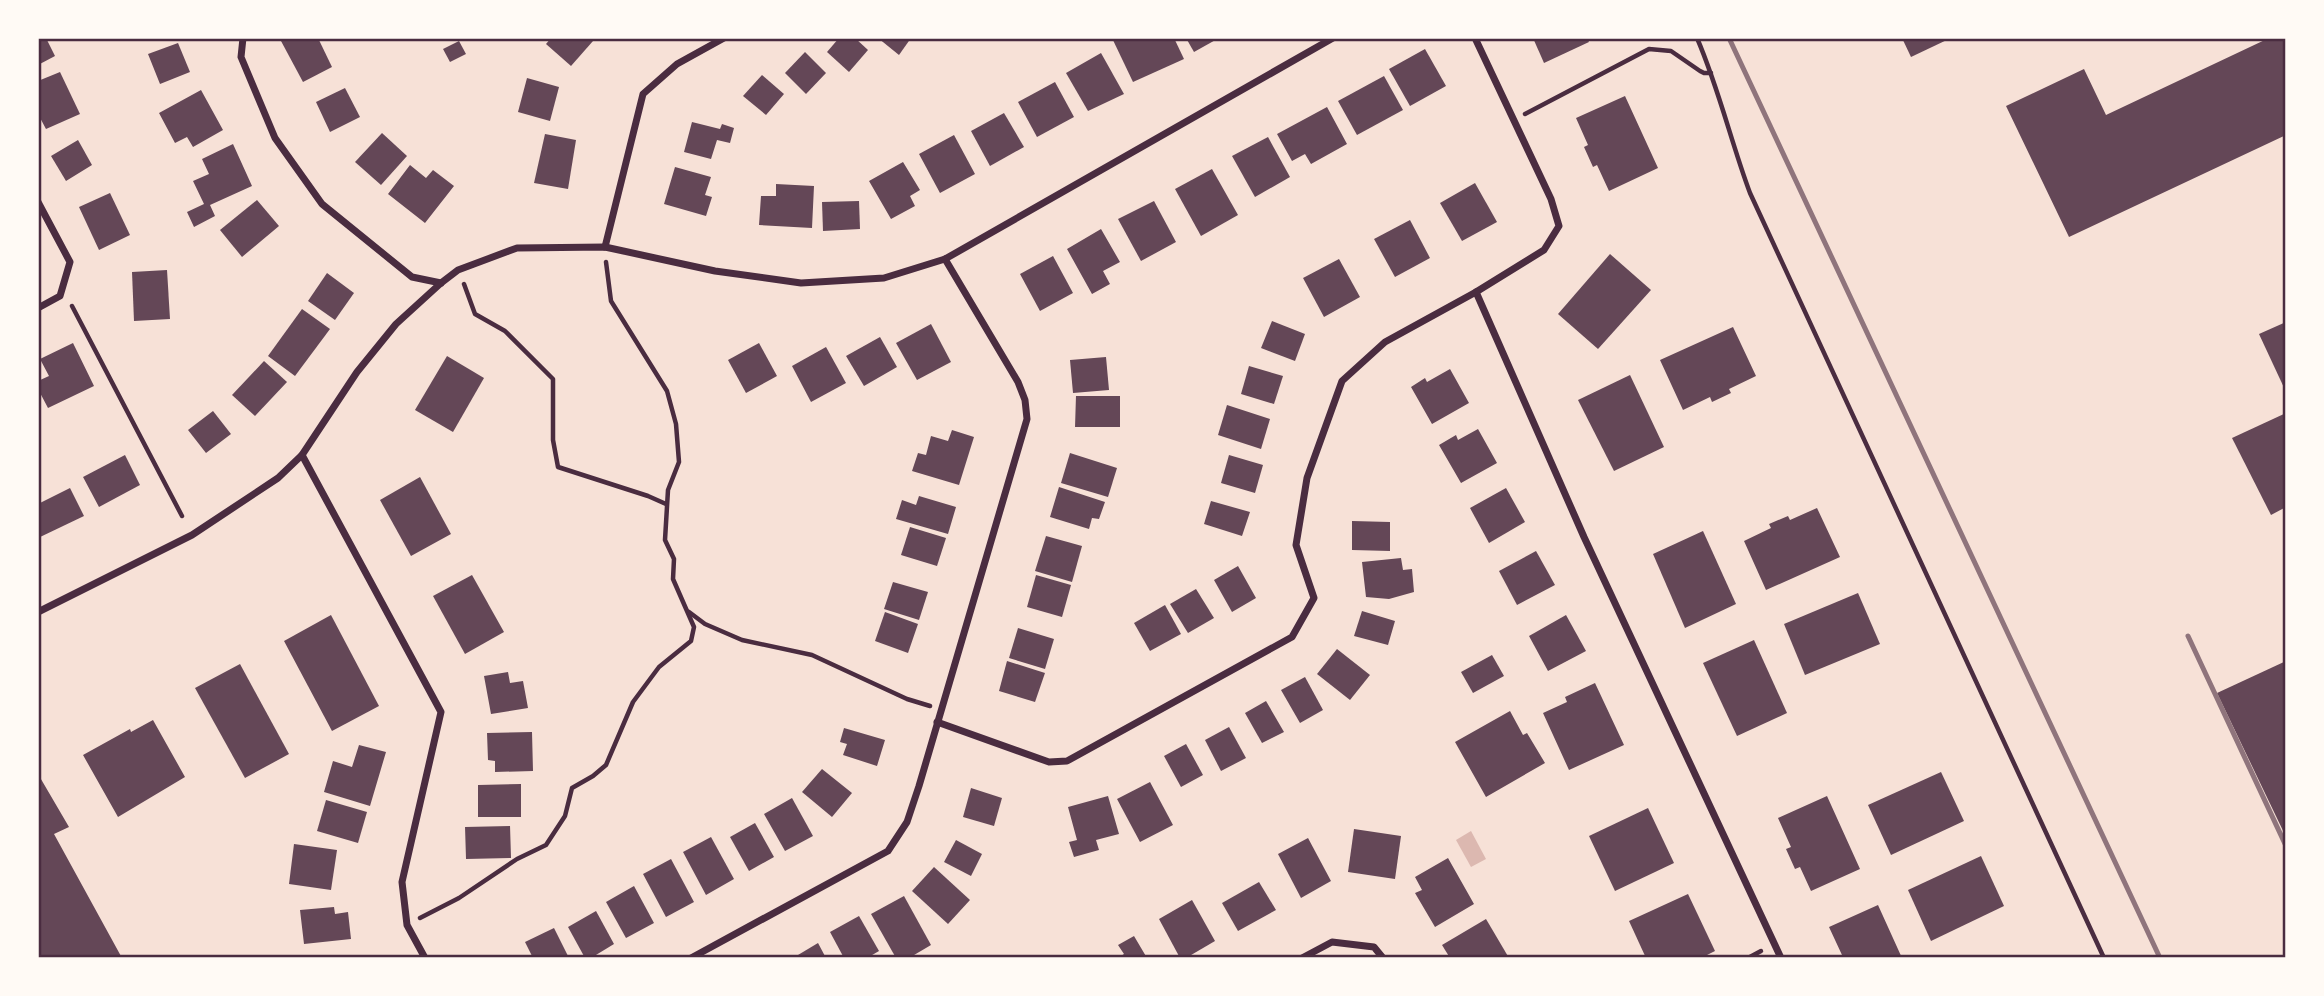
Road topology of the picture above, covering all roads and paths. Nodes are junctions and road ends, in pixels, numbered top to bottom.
1 (243, 38) edge
2 (724, 38) edge
3 (1333, 38) edge
4 (1475, 38) edge
5 (1697, 38) edge
6 (1711, 72) junction
7 (1529, 112) dead end
8 (38, 202) edge
9 (605, 247) junction
10 (945, 259) junction
11 (458, 270) junction
12 (441, 283) junction
13 (1476, 292) junction
14 (72, 306) dead end
15 (38, 308) edge
16 (302, 455) junction
17 (666, 504) junction
18 (182, 516) dead end
19 (38, 612) edge
20 (688, 612) junction
21 (941, 709) junction
22 (937, 722) junction
23 (407, 925) junction
24 (425, 957) edge
25 (691, 957) edge
26 (1302, 957) edge
27 (1383, 957) edge
28 (1781, 957) edge
29 (2104, 957) edge

1 - 12 street
2 - 9 street
3 - 10 street
4 - 13 street
5 - 6 path
6 - 7 path
6 - 29 path
8 - 15 street
9 - 10 street
9 - 11 street
9 - 17 path
10 - 21 street
11 - 12 street
11 - 17 path
12 - 16 street
13 - 22 street
13 - 28 street
14 - 18 path
16 - 19 street
16 - 23 street
17 - 20 path
20 - 21 path
20 - 23 path
21 - 22 street
22 - 25 street
23 - 24 street
26 - 27 street

